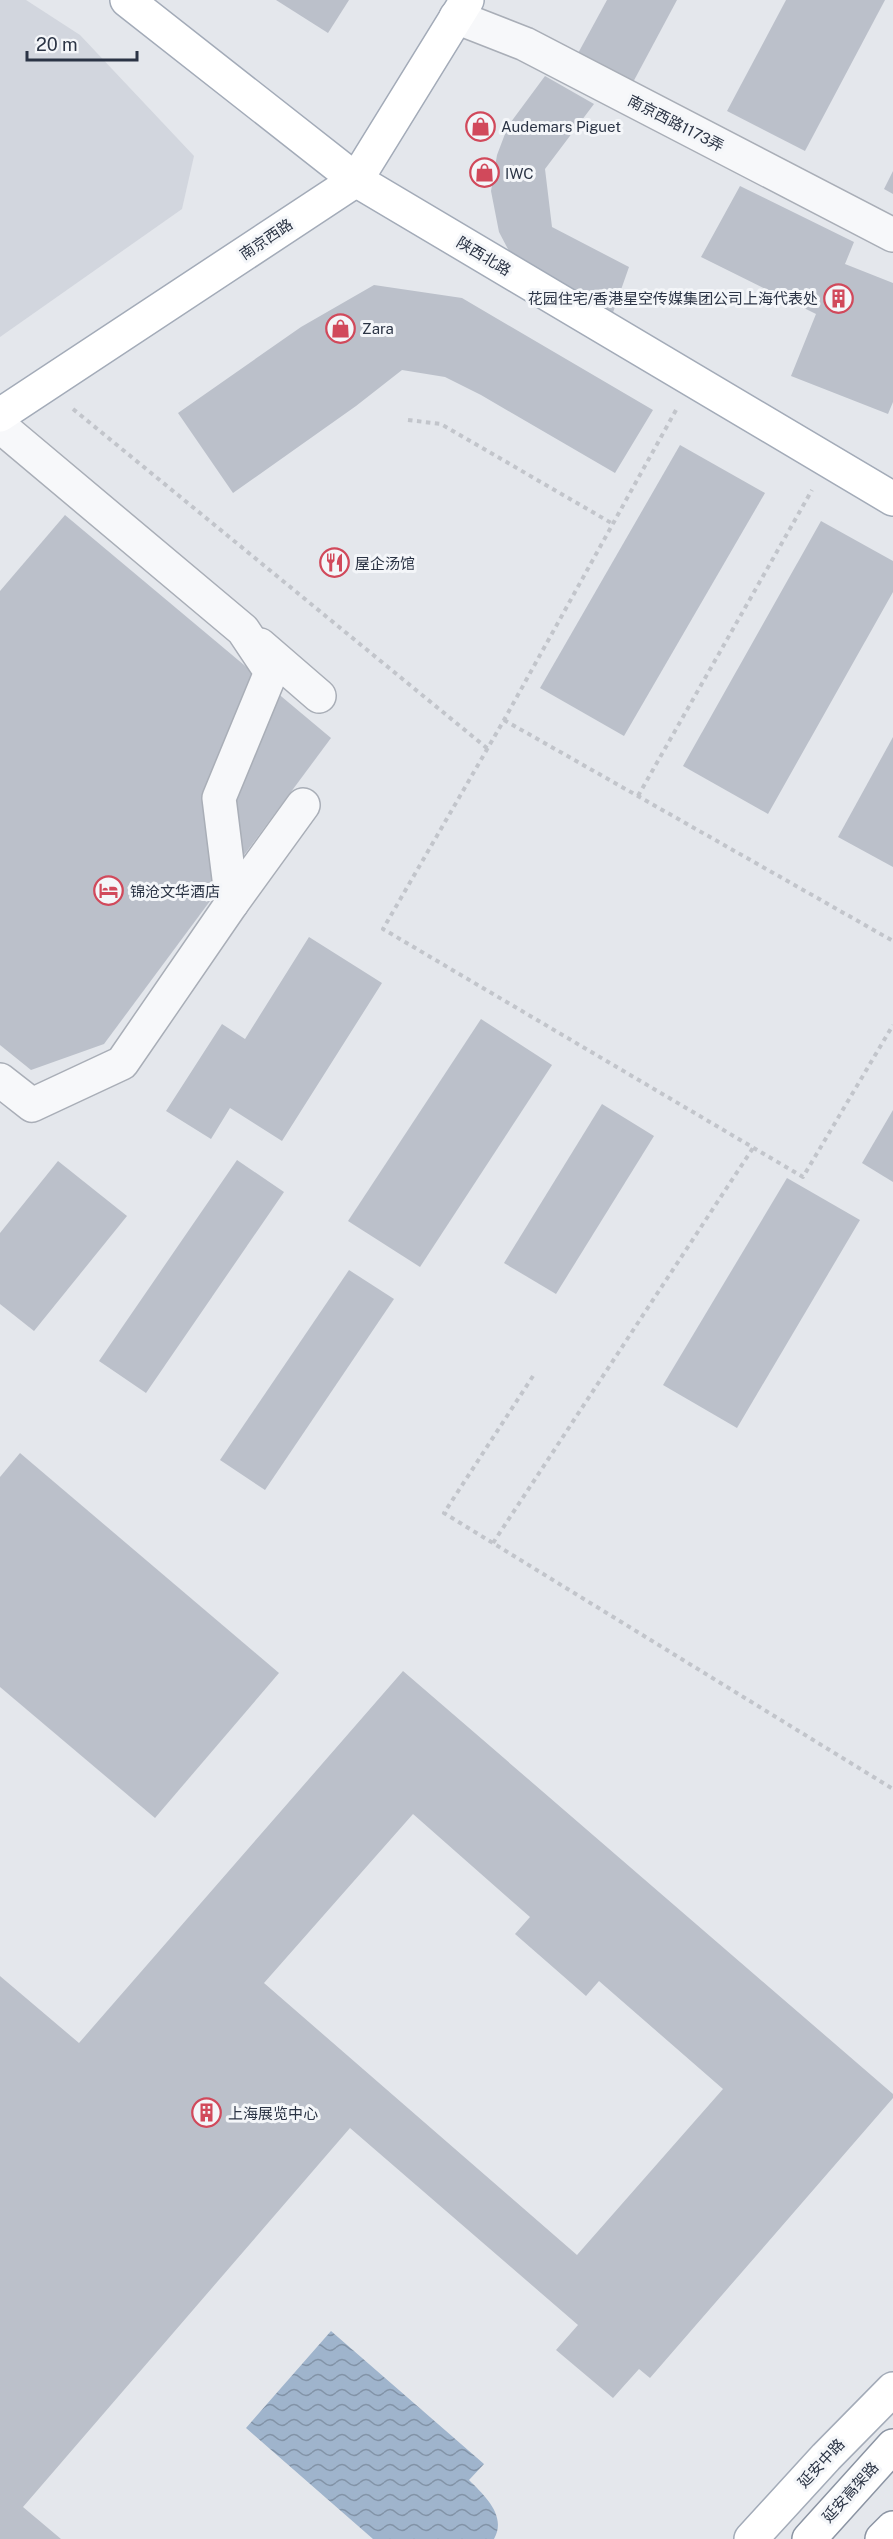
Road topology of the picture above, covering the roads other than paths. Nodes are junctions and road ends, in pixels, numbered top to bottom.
1 (128, 0) edge
2 (462, 9) edge
3 (356, 180) junction
4 (893, 235) edge
5 (0, 415) edge
6 (0, 426) edge
7 (893, 499) edge
8 (243, 630) junction
9 (319, 696) dead end
10 (303, 805) dead end
11 (232, 903) junction
12 (0, 1080) edge
13 (893, 2389) edge
14 (893, 2446) edge
15 (893, 2528) edge
16 (751, 2539) edge
17 (809, 2539) edge
18 (882, 2539) edge

1 - 3 main road, 陕西北路
2 - 3 main road, 南京西路
2 - 4 lane, 南京西路1173弄
3 - 5 main road, 南京西路
3 - 7 main road, 陕西北路
6 - 8 lane
8 - 9 lane
8 - 11 lane
10 - 11 lane
11 - 12 lane
13 - 16 main road, 延安中路
14 - 17 main road, 延安高架路
15 - 18 main road

